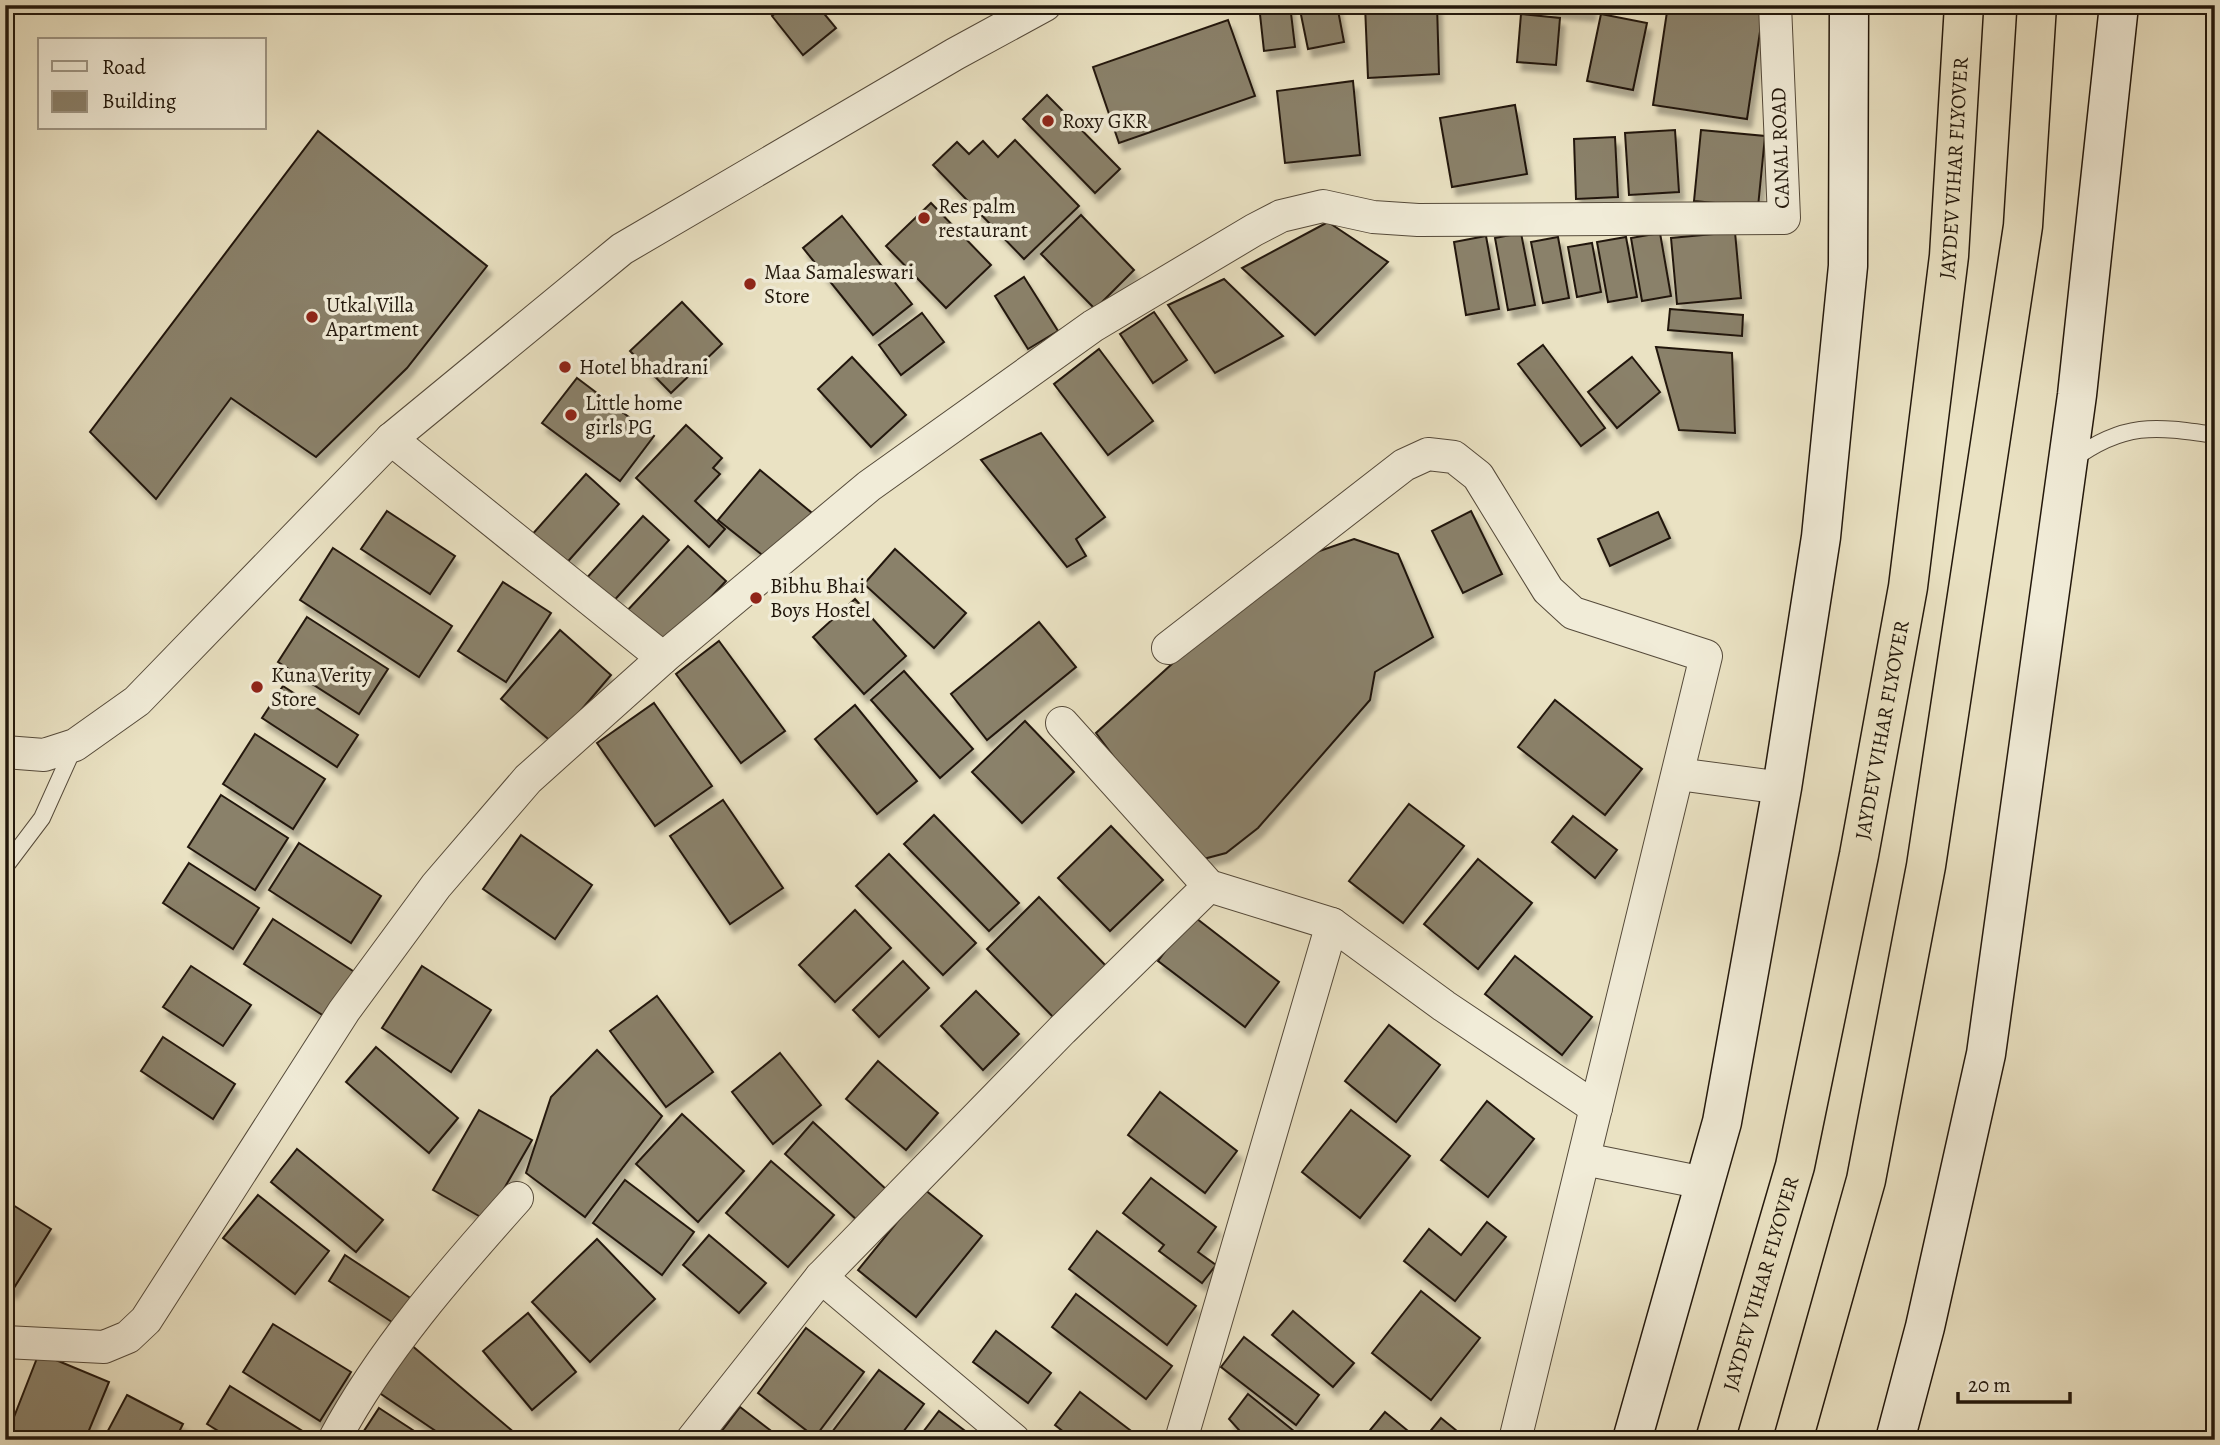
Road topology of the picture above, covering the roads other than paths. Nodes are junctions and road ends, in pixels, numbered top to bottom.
1 (1045, 5) edge
2 (1774, 5) edge
3 (1849, 5) edge
4 (1964, 5) edge
5 (2038, 5) edge
6 (2119, 5) edge
7 (2215, 435) edge
8 (391, 439) junction
9 (2068, 462) junction
10 (1168, 648) dead end
11 (663, 658) junction
12 (1062, 723) dead end
13 (75, 745) junction
14 (5, 752) edge
15 (1678, 774) junction
16 (1782, 788) junction
17 (5, 867) edge
18 (1209, 886) junction
19 (1332, 924) junction
20 (1596, 1108) junction
21 (1584, 1159) junction
22 (1704, 1184) junction
23 (517, 1198) dead end
24 (821, 1277) junction
25 (5, 1342) edge
26 (334, 1440) edge
27 (692, 1440) edge
28 (1014, 1440) edge
29 (1181, 1440) edge
30 (1515, 1440) edge
31 (1632, 1440) edge
32 (1716, 1440) edge
33 (1793, 1440) edge
34 (1895, 1440) edge

1 - 8 street
2 - 11 street, CANAL ROAD
3 - 16 street
4 - 32 highway, JAYDEV VIHAR FLYOVER
5 - 33 highway
6 - 9 street
7 - 9 lane
8 - 11 street
8 - 13 street
9 - 34 street
10 - 15 street
11 - 25 street
12 - 18 street
13 - 14 street
13 - 17 lane
15 - 16 street
15 - 20 street
16 - 22 street
18 - 19 street
18 - 24 street
19 - 20 street
19 - 29 street
20 - 21 street
21 - 22 street
21 - 30 street
22 - 31 street
23 - 26 street
24 - 27 street
24 - 28 street

